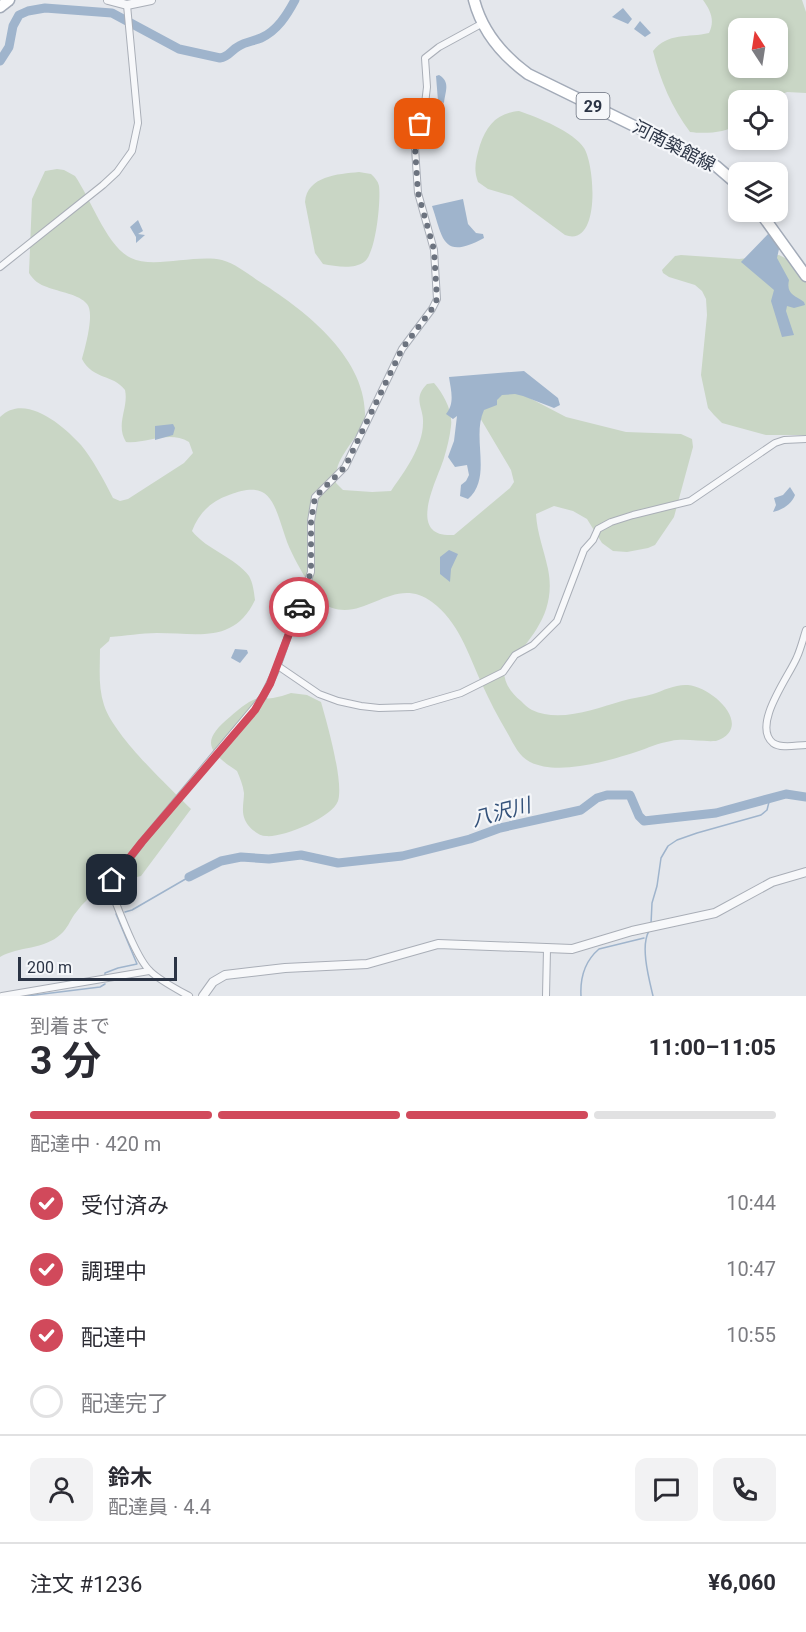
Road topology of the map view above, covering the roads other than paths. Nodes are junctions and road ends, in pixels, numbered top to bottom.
1 (108, 0) edge
2 (151, 0) edge
3 (474, 0) edge
4 (128, 9) junction
5 (483, 23) junction
6 (728, 176) edge
7 (767, 222) edge
8 (0, 267) edge
9 (806, 276) edge
10 (806, 439) edge
11 (806, 630) edge
12 (278, 666) junction
13 (806, 745) edge
14 (806, 872) edge
15 (547, 949) junction
16 (149, 971) junction
17 (2, 996) edge
18 (189, 996) edge
19 (203, 996) edge
20 (546, 996) edge

1 - 4 street
2 - 4 street
3 - 5 main road, 河南築館線 / 29
4 - 8 street
5 - 6 main road, 河南築館線 / 29
5 - 12 street
7 - 9 main road
10 - 12 street
11 - 13 street
12 - 16 street
14 - 15 street
15 - 19 street
15 - 20 street
16 - 17 street
16 - 18 street

